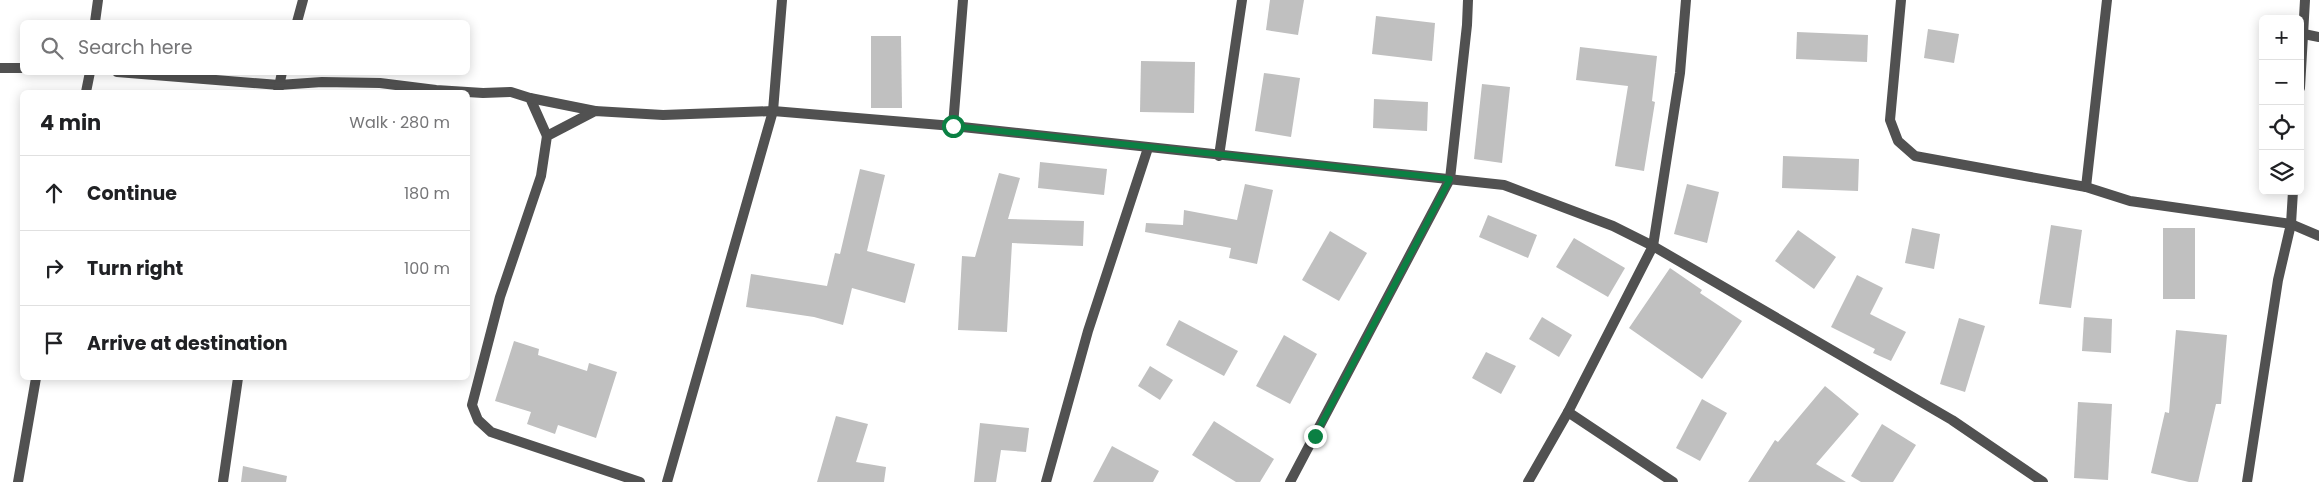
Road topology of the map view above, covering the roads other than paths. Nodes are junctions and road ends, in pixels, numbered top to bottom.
1 (98, 0) edge
2 (303, 0) edge
3 (782, 0) edge
4 (963, 0) edge
5 (1242, 0) edge
6 (1468, 0) edge
7 (1686, 0) edge
8 (1901, 0) edge
9 (2106, 0) edge
10 (2305, 0) edge
11 (95, 20) edge
12 (298, 20) edge
13 (2304, 34) joint
14 (2319, 37) edge
15 (0, 68) edge
16 (20, 68) edge
17 (89, 75) edge
18 (145, 75) edge
19 (281, 75) edge
20 (278, 89) edge
21 (86, 90) edge
22 (445, 90) edge
23 (470, 91) edge
24 (530, 98) junction
25 (773, 111) junction
26 (595, 112) junction
27 (953, 126) junction
28 (546, 136) junction
29 (1148, 148) junction
30 (1219, 156) junction
31 (1450, 179) junction
32 (2086, 187) junction
33 (2293, 195) edge
34 (2291, 224) junction
35 (2319, 236) edge
36 (1653, 246) junction
37 (36, 380) edge
38 (238, 380) edge
39 (1568, 412) junction
40 (18, 482) edge
41 (223, 482) edge
42 (640, 482) edge
43 (667, 482) edge
44 (1046, 482) edge
45 (1290, 482) edge
46 (1528, 482) edge
47 (1673, 482) edge
48 (2043, 482) edge
49 (2248, 482) edge

1 - 11 street
2 - 12 street
3 - 25 street
4 - 27 street
5 - 30 street
6 - 31 street
7 - 36 street
8 - 32 street
9 - 32 street
10 - 13 street
13 - 14 street
15 - 16 street
17 - 21 street
18 - 20 street
19 - 20 street
20 - 22 street
23 - 24 street
24 - 26 street
24 - 28 street
25 - 26 street
25 - 27 street
25 - 43 street
26 - 28 street
27 - 29 street
28 - 42 street
29 - 30 street
29 - 44 street
30 - 31 street
31 - 36 street
31 - 45 street
32 - 34 street
33 - 34 street
34 - 35 street
34 - 49 street
36 - 39 street
36 - 48 street
37 - 40 street
38 - 41 street
39 - 46 street
39 - 47 street

